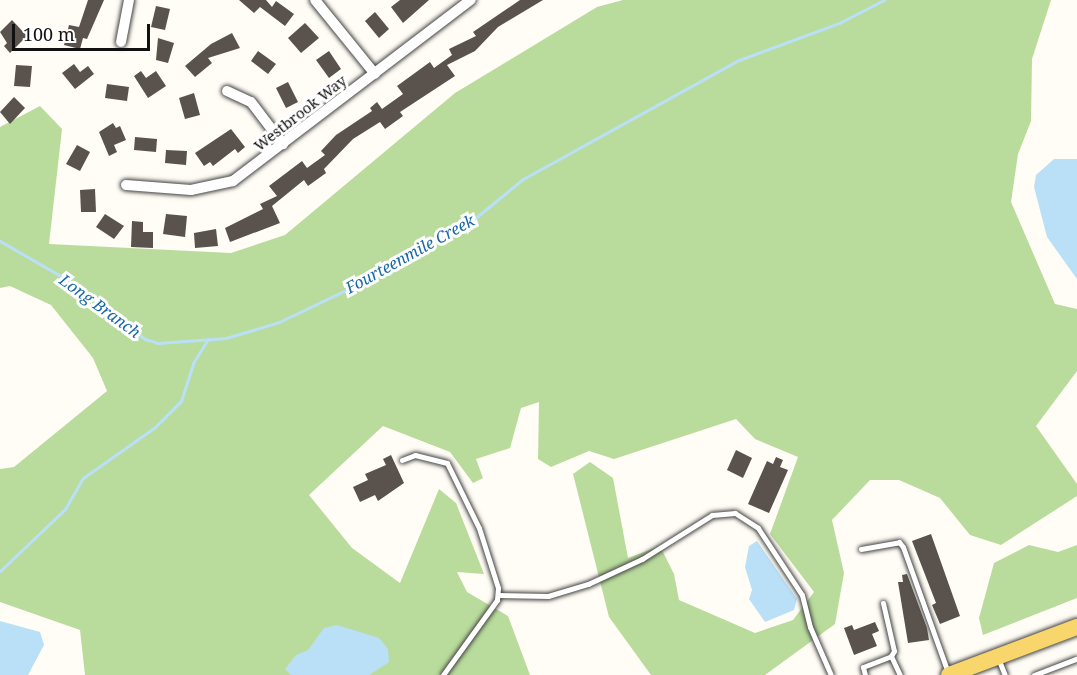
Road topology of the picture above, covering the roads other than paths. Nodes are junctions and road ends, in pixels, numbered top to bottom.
1 (129, 0) edge
2 (315, 0) edge
3 (471, 0) edge
4 (121, 42) dead end
5 (375, 74) junction
6 (227, 91) dead end
7 (283, 144) junction
8 (126, 185) dead end
9 (402, 460) dead end
10 (861, 549) dead end
11 (498, 595) junction
12 (883, 603) dead end
13 (1077, 627) edge
14 (891, 656) junction
15 (998, 657) junction
16 (1076, 659) edge
17 (443, 675) edge
18 (831, 675) edge
19 (865, 675) edge
20 (900, 675) edge
21 (949, 675) edge
22 (1005, 675) edge
23 (1034, 675) edge

1 - 4 street
2 - 5 street
3 - 5 street, Westbrook Way
5 - 7 street, Westbrook Way
6 - 7 street
7 - 8 street, Westbrook Way
9 - 11 lane
10 - 21 lane
11 - 17 lane
11 - 18 lane
12 - 14 lane
13 - 15 main road
14 - 19 lane
14 - 20 lane
15 - 21 main road
15 - 22 lane
16 - 23 lane

